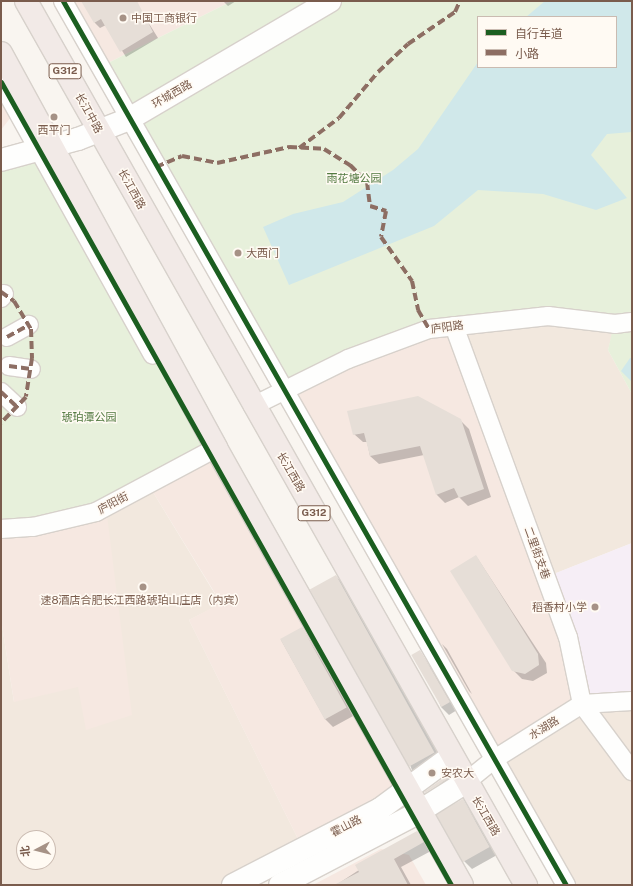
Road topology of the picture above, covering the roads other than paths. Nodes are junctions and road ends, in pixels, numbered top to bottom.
1 (26, 1) edge
2 (62, 1) edge
3 (330, 1) edge
4 (1, 53) edge
5 (1, 82) edge
6 (129, 119) junction
7 (102, 136) junction
8 (50, 151) junction
9 (1, 160) edge
10 (632, 322) edge
11 (28, 326) dead end
12 (454, 326) junction
13 (7, 337) dead end
14 (9, 366) dead end
15 (31, 369) dead end
16 (285, 390) junction
17 (1, 392) edge
18 (253, 406) junction
19 (17, 407) dead end
20 (212, 450) junction
21 (1, 529) edge
22 (632, 701) edge
23 (582, 704) junction
24 (452, 756) junction
25 (493, 760) junction
26 (632, 771) edge
27 (466, 782) junction
28 (403, 792) junction
29 (416, 814) junction
30 (233, 885) edge
31 (280, 885) edge
32 (451, 885) edge
33 (462, 885) edge
34 (526, 885) edge
35 (566, 885) edge

1 - 7 highway, 长江中路 / G312
2 - 6 street
3 - 6 main road, 环城西路
4 - 8 highway
5 - 8 street
6 - 7 main road, 环城西路
6 - 16 street
7 - 8 main road, 环城西路
7 - 18 highway, 长江西路 / G312
8 - 9 main road, 环城西路
8 - 20 highway
10 - 12 street, 庐阳路
11 - 13 street
12 - 16 street, 庐阳路
12 - 23 street, 二里街支巷
14 - 15 street
16 - 18 street, 庐阳路
16 - 25 street
17 - 19 street
18 - 24 highway, 长江西路 / G312
20 - 21 street, 庐阳街
20 - 28 highway
22 - 23 street, 水湖路
23 - 25 street, 水湖路
23 - 26 street, 二里街支巷
24 - 27 highway, 长江西路 / G312
24 - 28 main road, 霍山路
25 - 27 street, 水湖路
25 - 35 street
27 - 29 main road, 霍山路
27 - 34 highway, 长江西路 / G312
28 - 29 highway
28 - 30 main road, 霍山路
29 - 31 main road, 霍山路
29 - 32 street
29 - 33 highway

